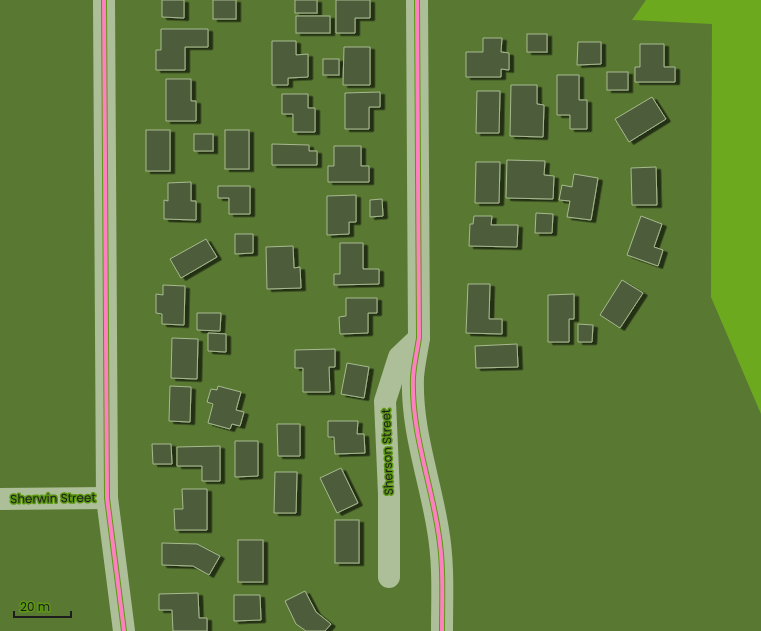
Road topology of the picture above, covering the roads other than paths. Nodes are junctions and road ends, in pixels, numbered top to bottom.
1 (104, 0) edge
2 (417, 0) edge
3 (420, 338) junction
4 (107, 498) junction
5 (0, 499) edge
6 (389, 577) dead end
7 (124, 631) edge
8 (442, 631) edge

1 - 4 street
2 - 3 street
3 - 6 street, Sherson Street
3 - 8 street
4 - 5 street, Sherwin Street
4 - 7 street

